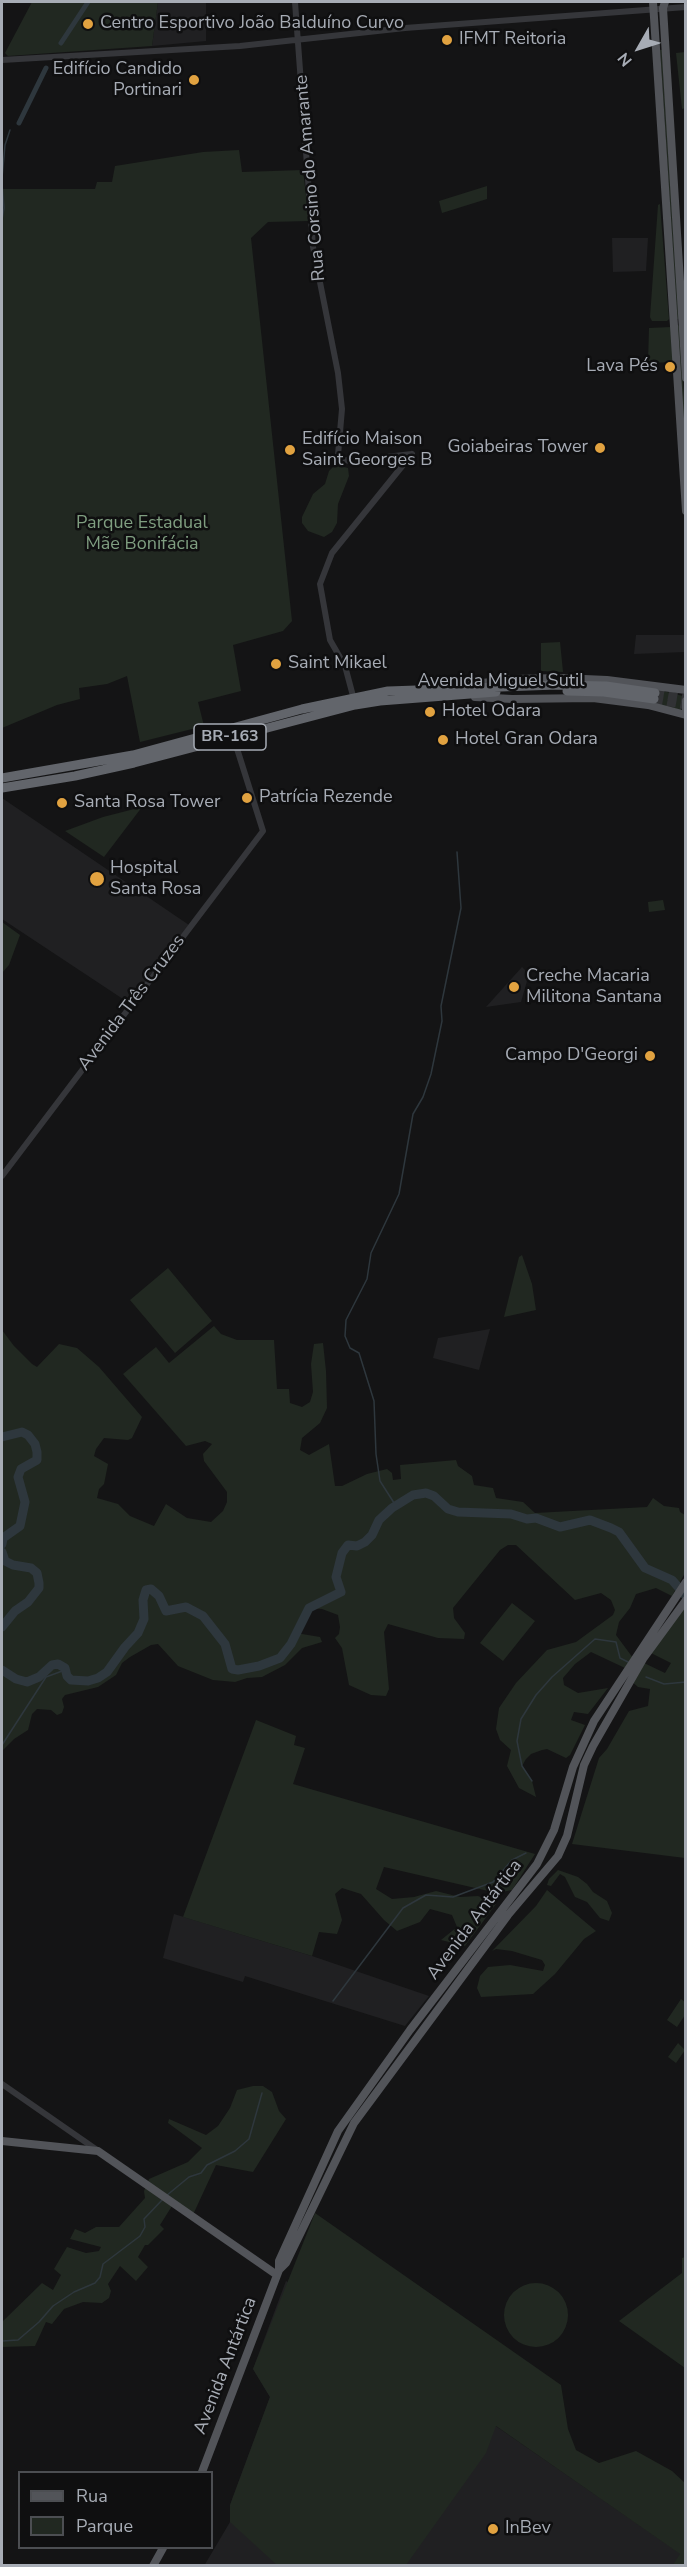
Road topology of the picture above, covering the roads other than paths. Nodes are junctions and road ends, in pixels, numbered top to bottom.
1 (295, 2) edge
2 (659, 5) edge
3 (686, 7) edge
4 (300, 38) junction
5 (2, 60) edge
6 (686, 378) edge
7 (686, 511) edge
8 (686, 681) edge
9 (670, 689) junction
10 (686, 690) edge
11 (459, 691) junction
12 (353, 696) junction
13 (654, 696) tunnel mouth
14 (686, 701) edge
15 (686, 713) edge
16 (233, 736) junction
17 (2, 778) edge
18 (2, 788) edge
19 (2, 1176) edge
20 (686, 1582) edge
21 (686, 1600) edge
22 (553, 1832) junction
23 (564, 1844) junction
24 (544, 1852) junction
25 (553, 1864) junction
26 (2, 2084) edge
27 (345, 2120) junction
28 (2, 2141) edge
29 (98, 2151) junction
30 (338, 2151) junction
31 (278, 2272) junction
32 (202, 2471) edge
33 (162, 2549) edge
34 (153, 2565) edge

1 - 4 street, Rua Corsino do Amarante
2 - 3 street
2 - 4 street
2 - 6 main road
2 - 7 main road
4 - 5 street
4 - 12 street, Rua Corsino do Amarante
8 - 9 main road
9 - 10 main road, Avenida Miguel Sutil / BR-163
9 - 11 main road, Avenida Miguel Sutil / BR-163
11 - 12 highway, Avenida Miguel Sutil / BR-163
11 - 13 highway, BR-163
11 - 15 main road, Avenida Miguel Sutil / BR-163
11 - 16 highway, Avenida Miguel Sutil / BR-163
12 - 17 highway, Avenida Miguel Sutil / BR-163
14 - 15 main road, BR-163
16 - 18 highway, Avenida Miguel Sutil / BR-163
16 - 19 street, Avenida Três Cruzes
20 - 22 main road, Avenida Antártica
21 - 23 main road, Avenida Antártica
22 - 23 main road
22 - 24 main road, Avenida Antártica
23 - 25 main road, Avenida Antártica
24 - 25 main road
24 - 27 main road, Avenida Antártica
25 - 30 main road, Avenida Antártica
26 - 29 street
27 - 30 main road
27 - 31 main road, Avenida Antártica
28 - 29 main road
29 - 31 main road
30 - 31 main road, Avenida Antártica
31 - 32 main road, Avenida Antártica
33 - 34 main road

